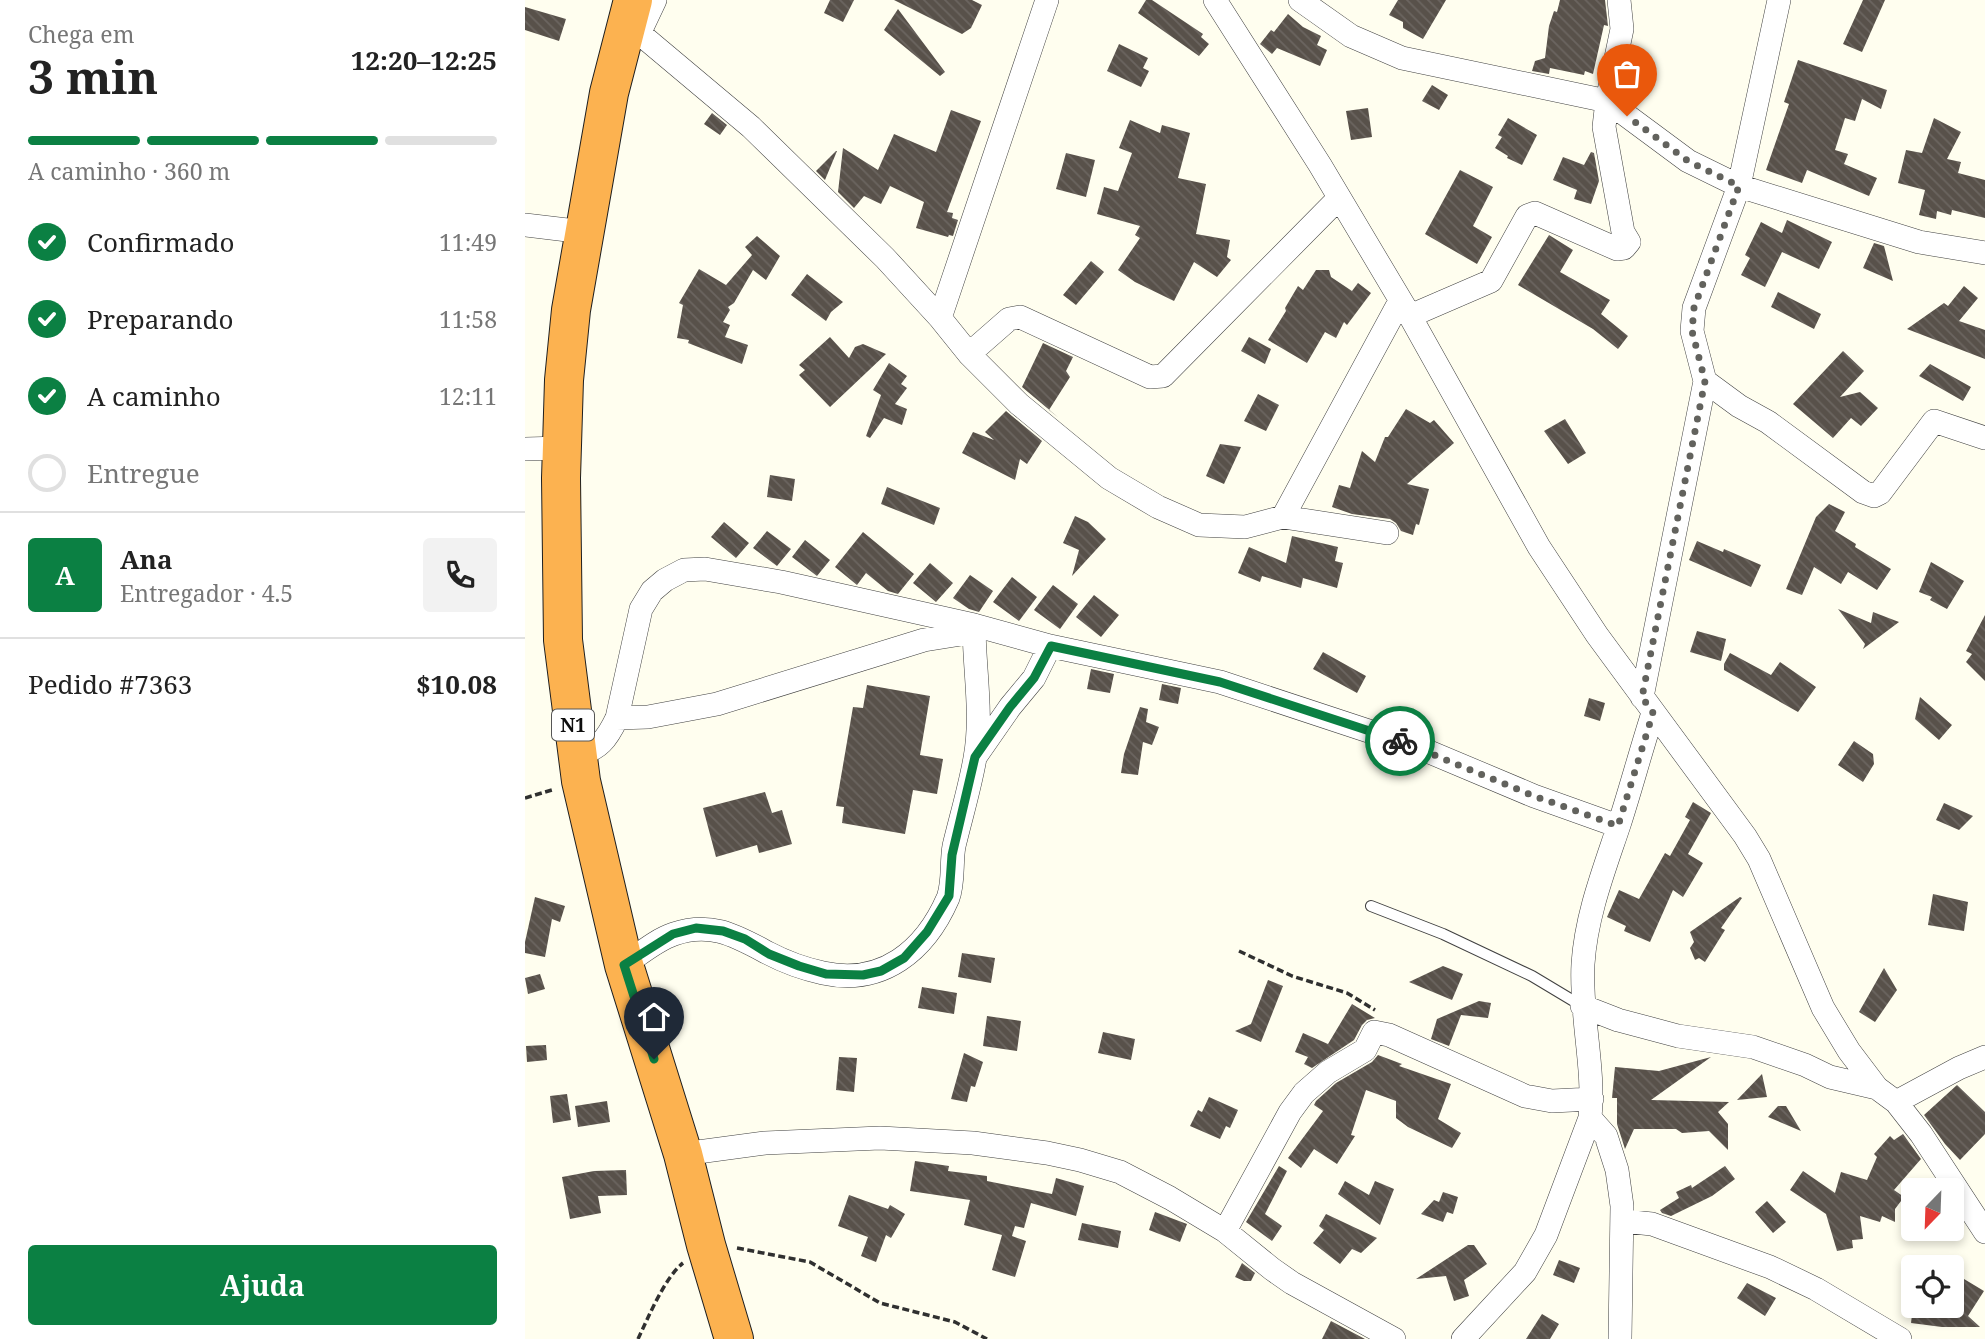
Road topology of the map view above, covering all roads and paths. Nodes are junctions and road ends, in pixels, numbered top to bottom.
1 (655, 0) edge
2 (1047, 0) edge
3 (1300, 0) edge
4 (1619, 0) edge
5 (1779, 0) edge
6 (1227, 4) edge
7 (636, 16) edge
8 (1607, 101) junction
9 (1739, 186) junction
10 (1338, 199) junction
11 (525, 225) edge
12 (584, 232) junction
13 (1985, 253) edge
14 (1405, 308) junction
15 (940, 318) junction
16 (969, 354) junction
17 (1705, 381) junction
18 (1985, 438) edge
19 (543, 448) edge
20 (1283, 517) junction
21 (1388, 533) dead end
22 (974, 629) junction
23 (1051, 646) junction
24 (1647, 705) junction
25 (617, 718) junction
26 (576, 755) junction
27 (975, 757) junction
28 (1618, 826) junction
29 (1371, 906) dead end
30 (1239, 951) dead end
31 (624, 965) junction
32 (1582, 1006) junction
33 (1374, 1032) junction
34 (1985, 1058) edge
35 (1877, 1088) junction
36 (1896, 1102) junction
37 (1591, 1109) junction
38 (683, 1154) junction
39 (1623, 1221) junction
40 (1225, 1231) junction
41 (1985, 1232) edge
42 (706, 1245) junction
43 (638, 1339) edge
44 (734, 1339) edge
45 (986, 1339) edge
46 (1394, 1339) edge
47 (1463, 1339) edge
48 (1620, 1339) edge
49 (1901, 1339) edge

1 - 7 street
2 - 15 street
3 - 8 street
4 - 8 street
5 - 9 street
6 - 10 street
7 - 12 highway, N1
7 - 15 street
8 - 9 street
8 - 14 street
9 - 13 street
9 - 17 street
10 - 14 street
10 - 16 street
11 - 12 street
12 - 19 highway, N1
14 - 20 street
14 - 24 street
15 - 16 street
16 - 20 street
17 - 18 street
17 - 24 street
19 - 26 highway, N1
20 - 21 street
22 - 23 street
22 - 25 street
22 - 25 street
22 - 27 street
23 - 27 street
23 - 28 street
24 - 28 street
24 - 35 street
25 - 26 street
26 - 31 highway, N1
27 - 31 street
28 - 32 street
29 - 32 lane
30 - 33 path
31 - 38 highway, N1
32 - 35 street
32 - 37 street
33 - 37 street
33 - 40 street
34 - 36 street
35 - 36 street
36 - 41 street
37 - 39 street
37 - 47 street
38 - 40 street
38 - 42 highway, N1
39 - 48 street
39 - 49 street
40 - 46 street
42 - 43 path
42 - 44 highway, N1
42 - 45 path

